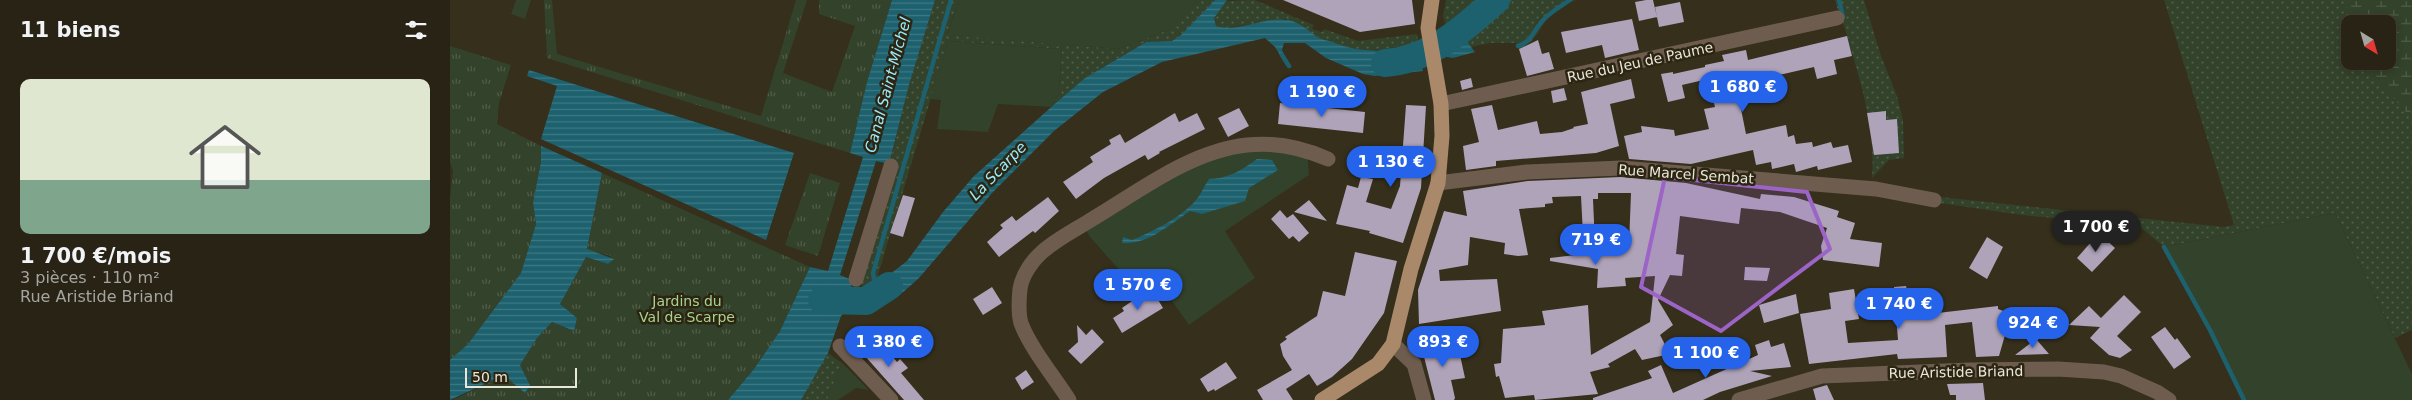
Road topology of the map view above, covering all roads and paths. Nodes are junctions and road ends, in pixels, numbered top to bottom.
1 (1432, 0) edge
2 (1837, 18) dead end
3 (1441, 104) junction
4 (1328, 159) dead end
5 (891, 166) dead end
6 (1438, 183) junction
7 (1934, 200) dead end
8 (856, 280) dead end
9 (1393, 344) junction
10 (840, 346) dead end
11 (891, 400) edge
12 (1069, 400) edge
13 (1322, 400) edge
14 (1424, 400) edge
15 (1739, 400) edge
16 (2169, 400) edge

1 - 3 main road
2 - 3 street, Rue du Jeu de Paume
3 - 6 main road
4 - 12 street
5 - 8 street
6 - 7 street, Rue Marcel Sembat
6 - 9 main road
9 - 13 main road
9 - 14 street
10 - 11 street
15 - 16 street, Rue Aristide Briand

